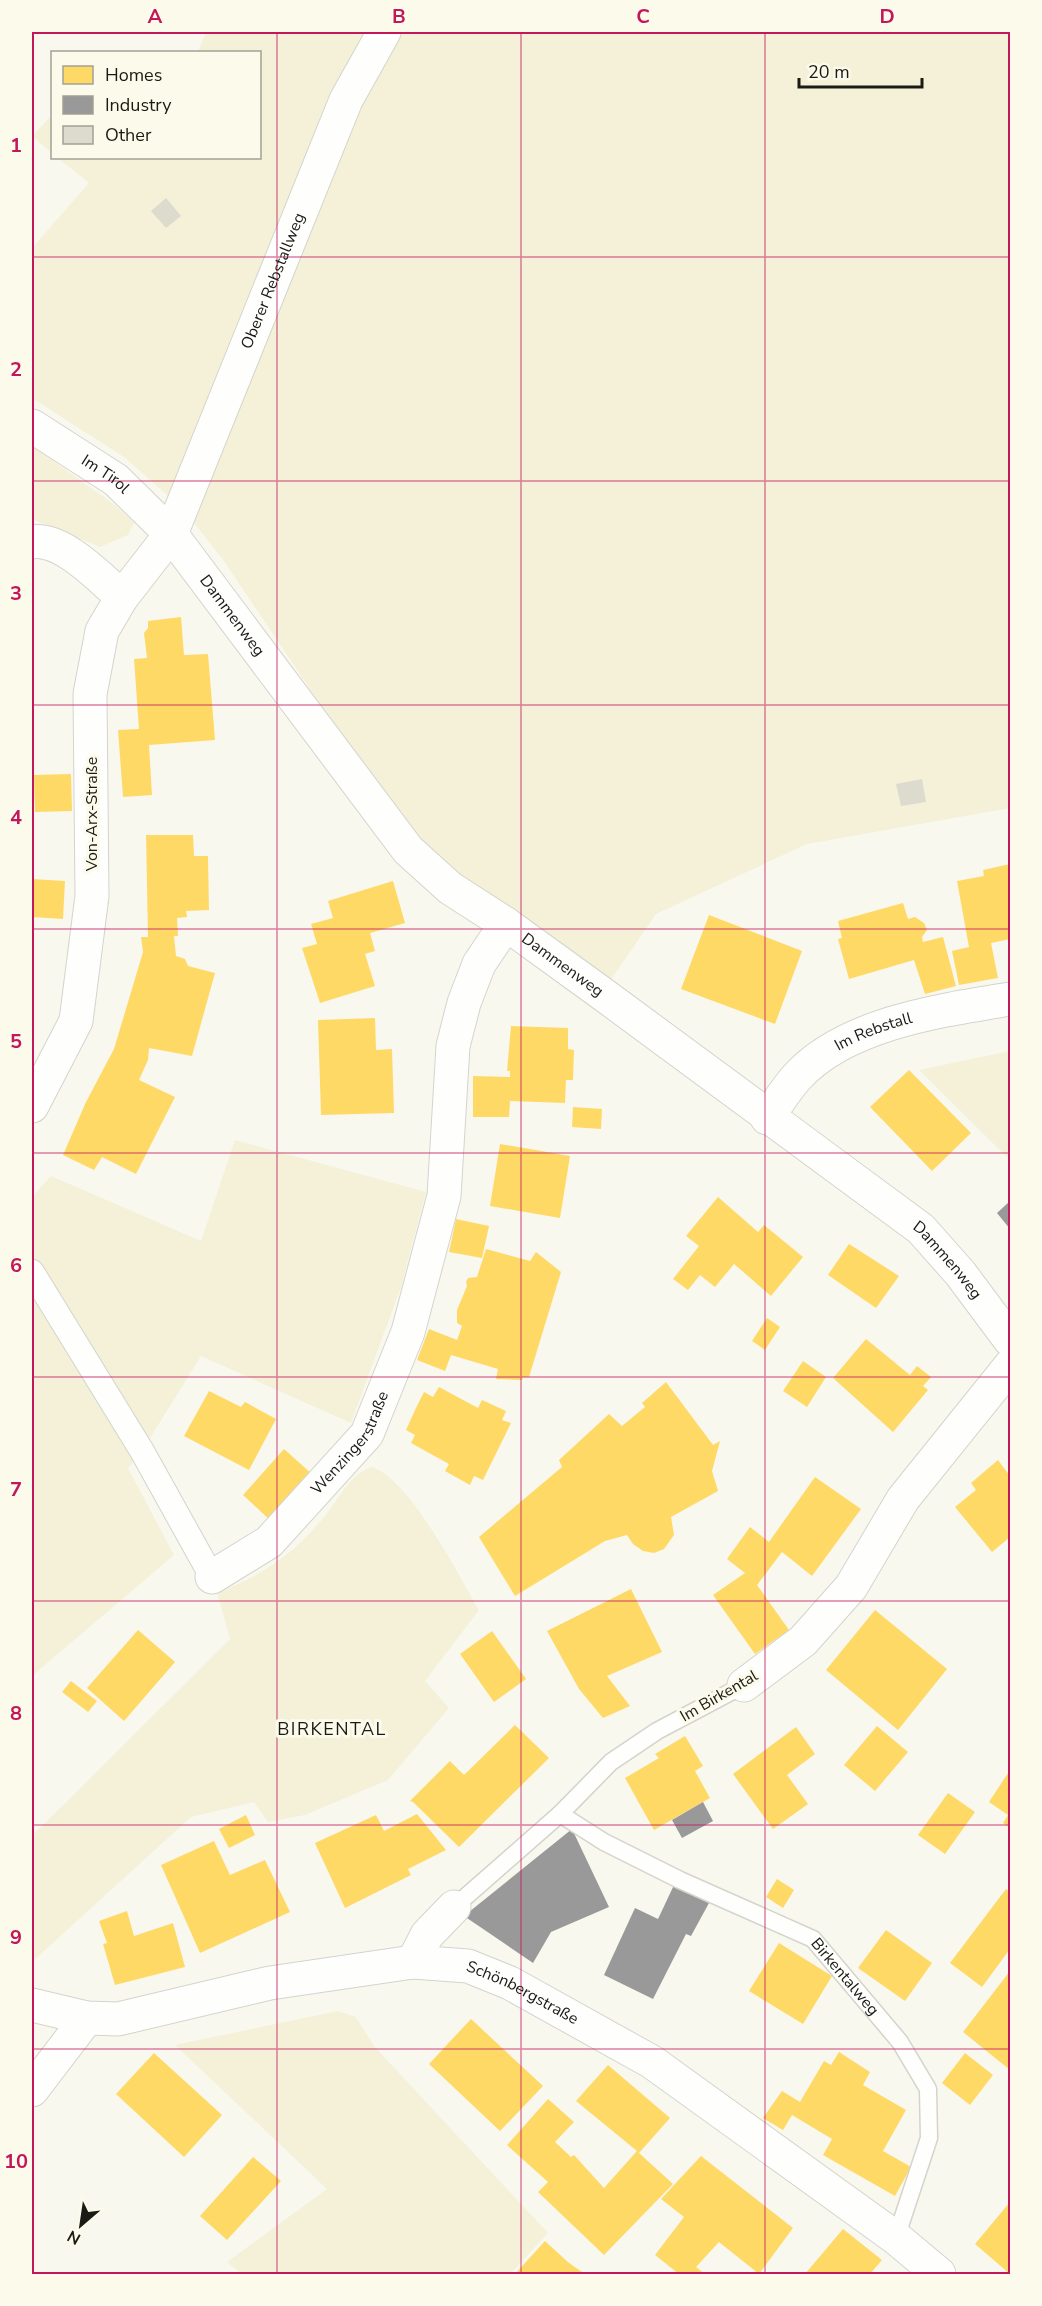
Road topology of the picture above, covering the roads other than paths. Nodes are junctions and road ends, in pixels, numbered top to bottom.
1 (384, 32) edge
2 (32, 426) edge
3 (171, 534) junction
4 (32, 542) edge
5 (122, 597) junction
6 (506, 924) junction
7 (1011, 999) edge
8 (32, 1106) edge
9 (767, 1118) junction
10 (32, 1272) edge
11 (1011, 1340) edge
12 (1011, 1366) edge
13 (212, 1577) joint
14 (744, 1685) joint
15 (560, 1814) junction
16 (454, 1907) joint
17 (413, 1962) junction
18 (32, 2005) edge
19 (87, 2018) junction
20 (32, 2090) edge
21 (896, 2238) junction
22 (939, 2274) edge

1 - 3 street, Oberer Rebstallweg
2 - 3 street, Im Tirol
3 - 5 street, Von-Arx-Straße
3 - 6 street, Dammenweg
4 - 5 street
5 - 8 street, Von-Arx-Straße
6 - 9 street, Dammenweg
6 - 13 street, Wenzingerstraße
7 - 9 street, Im Rebstall
9 - 11 street, Dammenweg
10 - 13 street, Wenzingerstraße
12 - 14 street, Im Birkental
14 - 15 lane, Im Birkental
15 - 16 lane, Im Birkental
15 - 21 lane, Birkentalweg
16 - 17 street, Im Birkental
17 - 19 street, Schönbergstraße
17 - 21 street, Schönbergstraße
18 - 19 street, Schönbergstraße
19 - 20 street
21 - 22 street, Schönbergstraße

